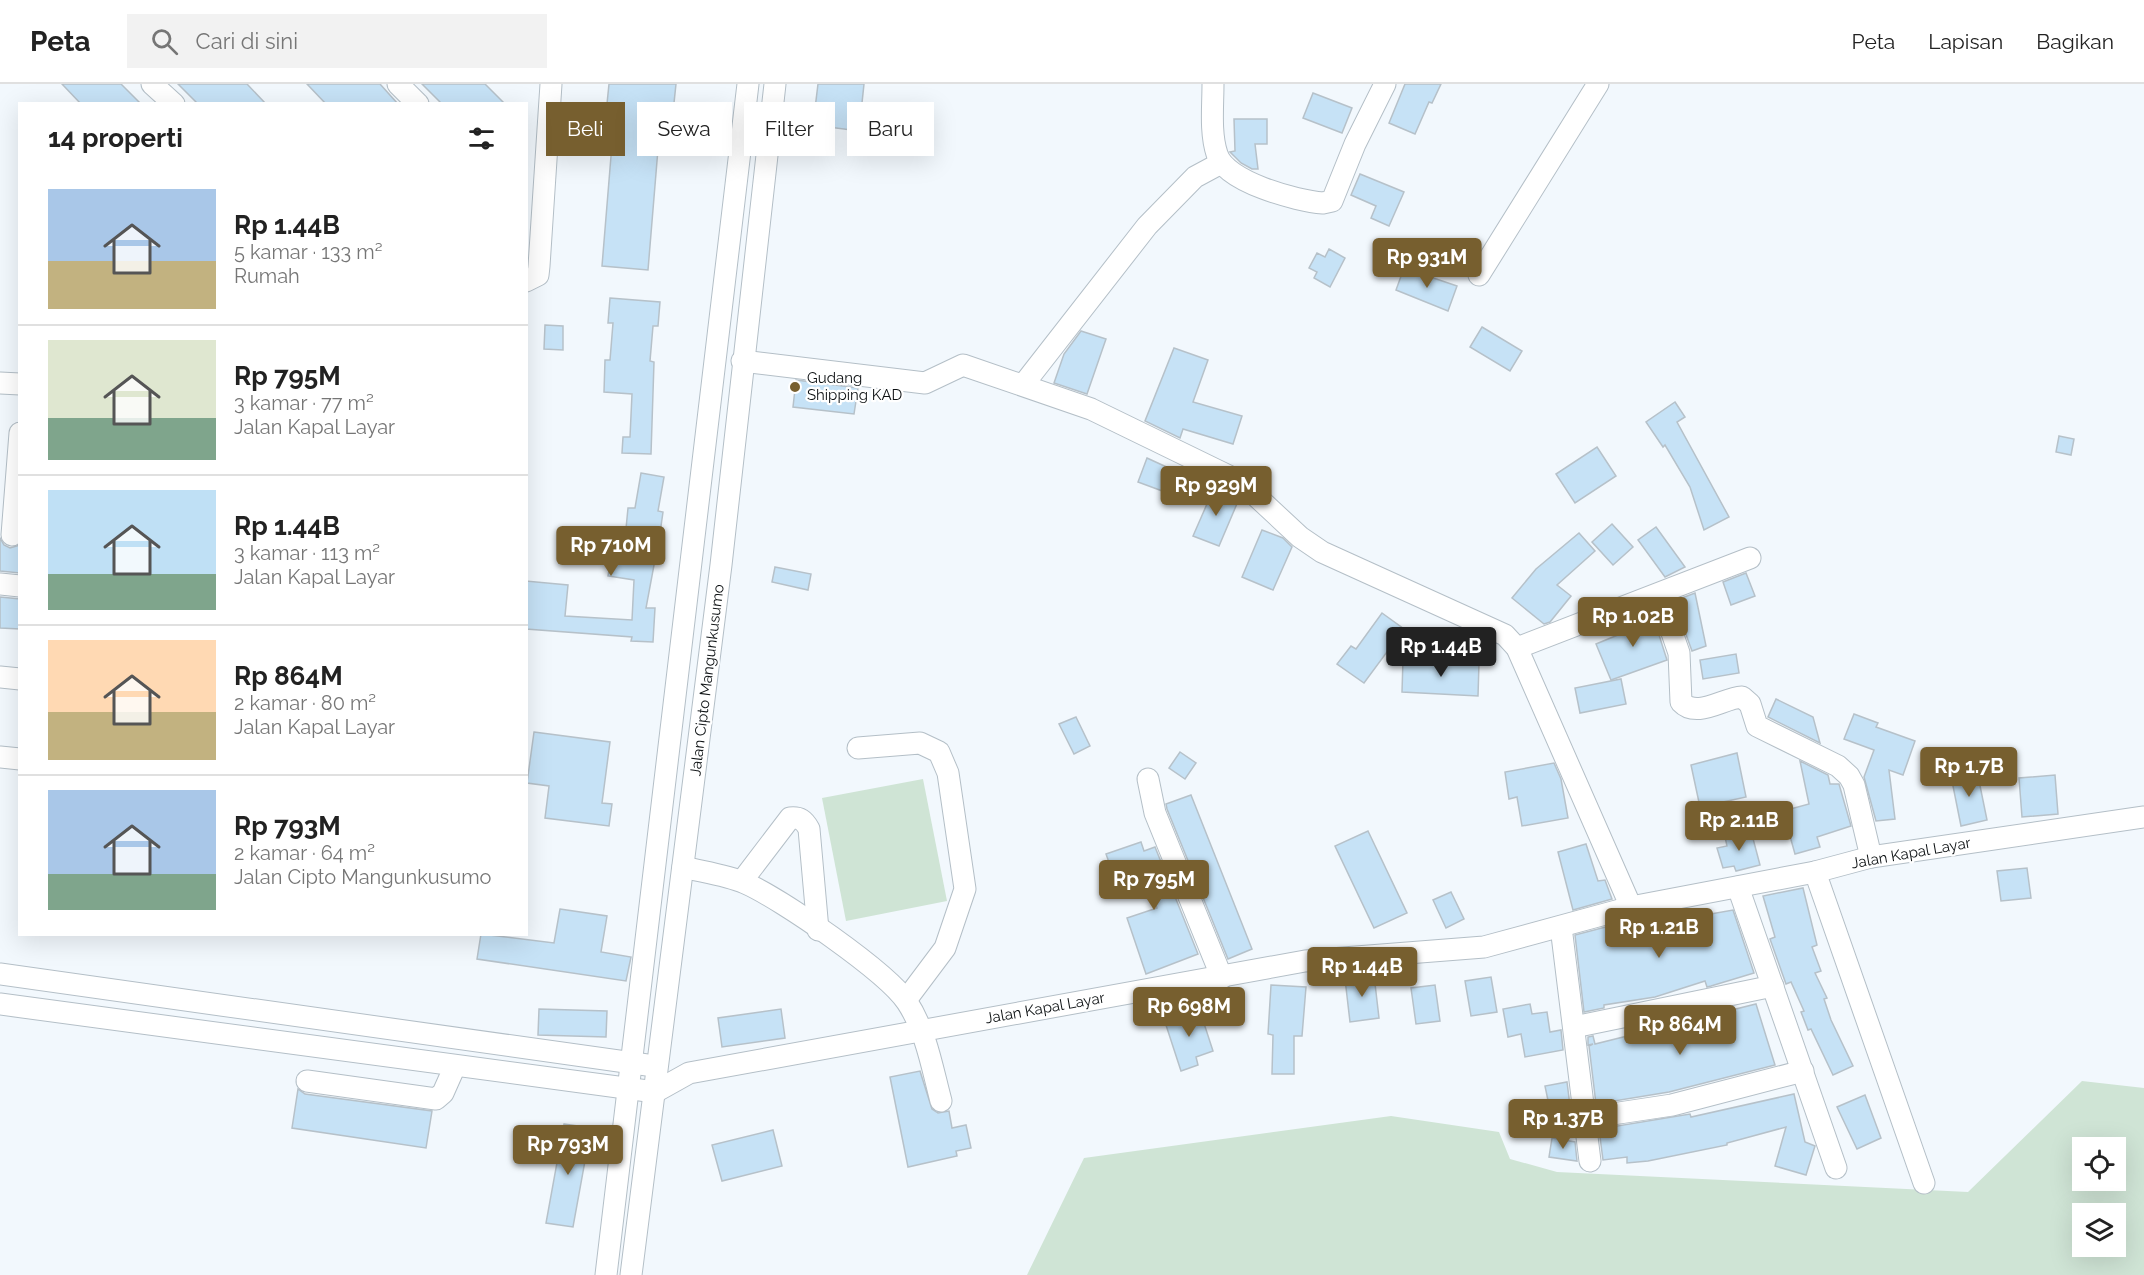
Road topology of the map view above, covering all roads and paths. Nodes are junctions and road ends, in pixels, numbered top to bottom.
1 (152, 84) edge
2 (398, 84) edge
3 (551, 84) edge
4 (748, 84) edge
5 (775, 84) edge
6 (1213, 84) edge
7 (1385, 84) edge
8 (1599, 84) edge
9 (172, 102) edge
10 (416, 102) edge
11 (1221, 163) junction
12 (528, 211) edge
13 (543, 225) junction
14 (1479, 275) dead end
15 (528, 280) edge
16 (742, 361) junction
17 (0, 383) edge
18 (18, 384) edge
19 (1023, 385) junction
20 (18, 458) edge
21 (12, 535) dead end
22 (1750, 558) dead end
23 (0, 584) edge
24 (18, 586) edge
25 (1659, 595) junction
26 (1517, 648) junction
27 (0, 677) edge
28 (18, 679) edge
29 (858, 748) dead end
30 (0, 757) edge
31 (18, 759) edge
32 (1148, 779) dead end
33 (2144, 817) edge
34 (1871, 857) junction
35 (683, 867) junction
36 (1815, 872) junction
37 (742, 881) junction
38 (1738, 886) junction
39 (1631, 907) junction
40 (1561, 927) junction
41 (818, 930) junction
42 (0, 974) edge
43 (1222, 978) junction
44 (1773, 986) junction
45 (906, 1000) junction
46 (0, 1004) edge
47 (1574, 1027) junction
48 (370, 1028) junction
49 (922, 1029) junction
50 (367, 1054) junction
51 (633, 1064) junction
52 (455, 1066) junction
53 (658, 1066) junction
54 (1803, 1071) junction
55 (689, 1073) junction
56 (307, 1081) dead end
57 (629, 1090) junction
58 (655, 1092) junction
59 (942, 1101) dead end
60 (1586, 1118) junction
61 (1590, 1161) dead end
62 (1836, 1168) dead end
63 (1924, 1183) dead end
64 (606, 1275) edge
65 (631, 1275) edge

1 - 9 street
2 - 10 street
3 - 13 street
4 - 51 street, Jalan Cipto Mangunkusumo
5 - 16 street, Jalan Cipto Mangunkusumo
6 - 11 street
7 - 11 street
8 - 14 street
11 - 19 street
12 - 13 street
13 - 15 street
16 - 19 street
16 - 35 street, Jalan Cipto Mangunkusumo
17 - 18 street
19 - 26 street
20 - 21 street
22 - 25 street
23 - 24 street
25 - 26 street
25 - 34 street
26 - 39 street
27 - 28 street
29 - 45 street
30 - 31 street
32 - 43 street
33 - 34 street, Jalan Kapal Layar
34 - 36 street, Jalan Kapal Layar
35 - 37 street
35 - 53 street, Jalan Cipto Mangunkusumo
36 - 38 street, Jalan Kapal Layar
36 - 63 street
37 - 41 street
37 - 41 street
38 - 39 street, Jalan Kapal Layar
38 - 44 street
39 - 40 street, Jalan Kapal Layar
40 - 43 street, Jalan Kapal Layar
40 - 47 street
41 - 45 street
42 - 48 street
43 - 49 street, Jalan Kapal Layar
44 - 47 street
44 - 54 street
45 - 49 street
46 - 50 street
47 - 60 street
48 - 50 street
48 - 51 street
49 - 55 street, Jalan Kapal Layar
49 - 59 street
50 - 52 street
51 - 53 street
51 - 57 street, Jalan Cipto Mangunkusumo
52 - 56 street
52 - 57 street
53 - 55 street
53 - 58 street, Jalan Cipto Mangunkusumo
54 - 60 street
54 - 62 street
55 - 58 street
57 - 58 street
57 - 64 street, Jalan Cipto Mangunkusumo
58 - 65 street, Jalan Cipto Mangunkusumo
60 - 61 street

